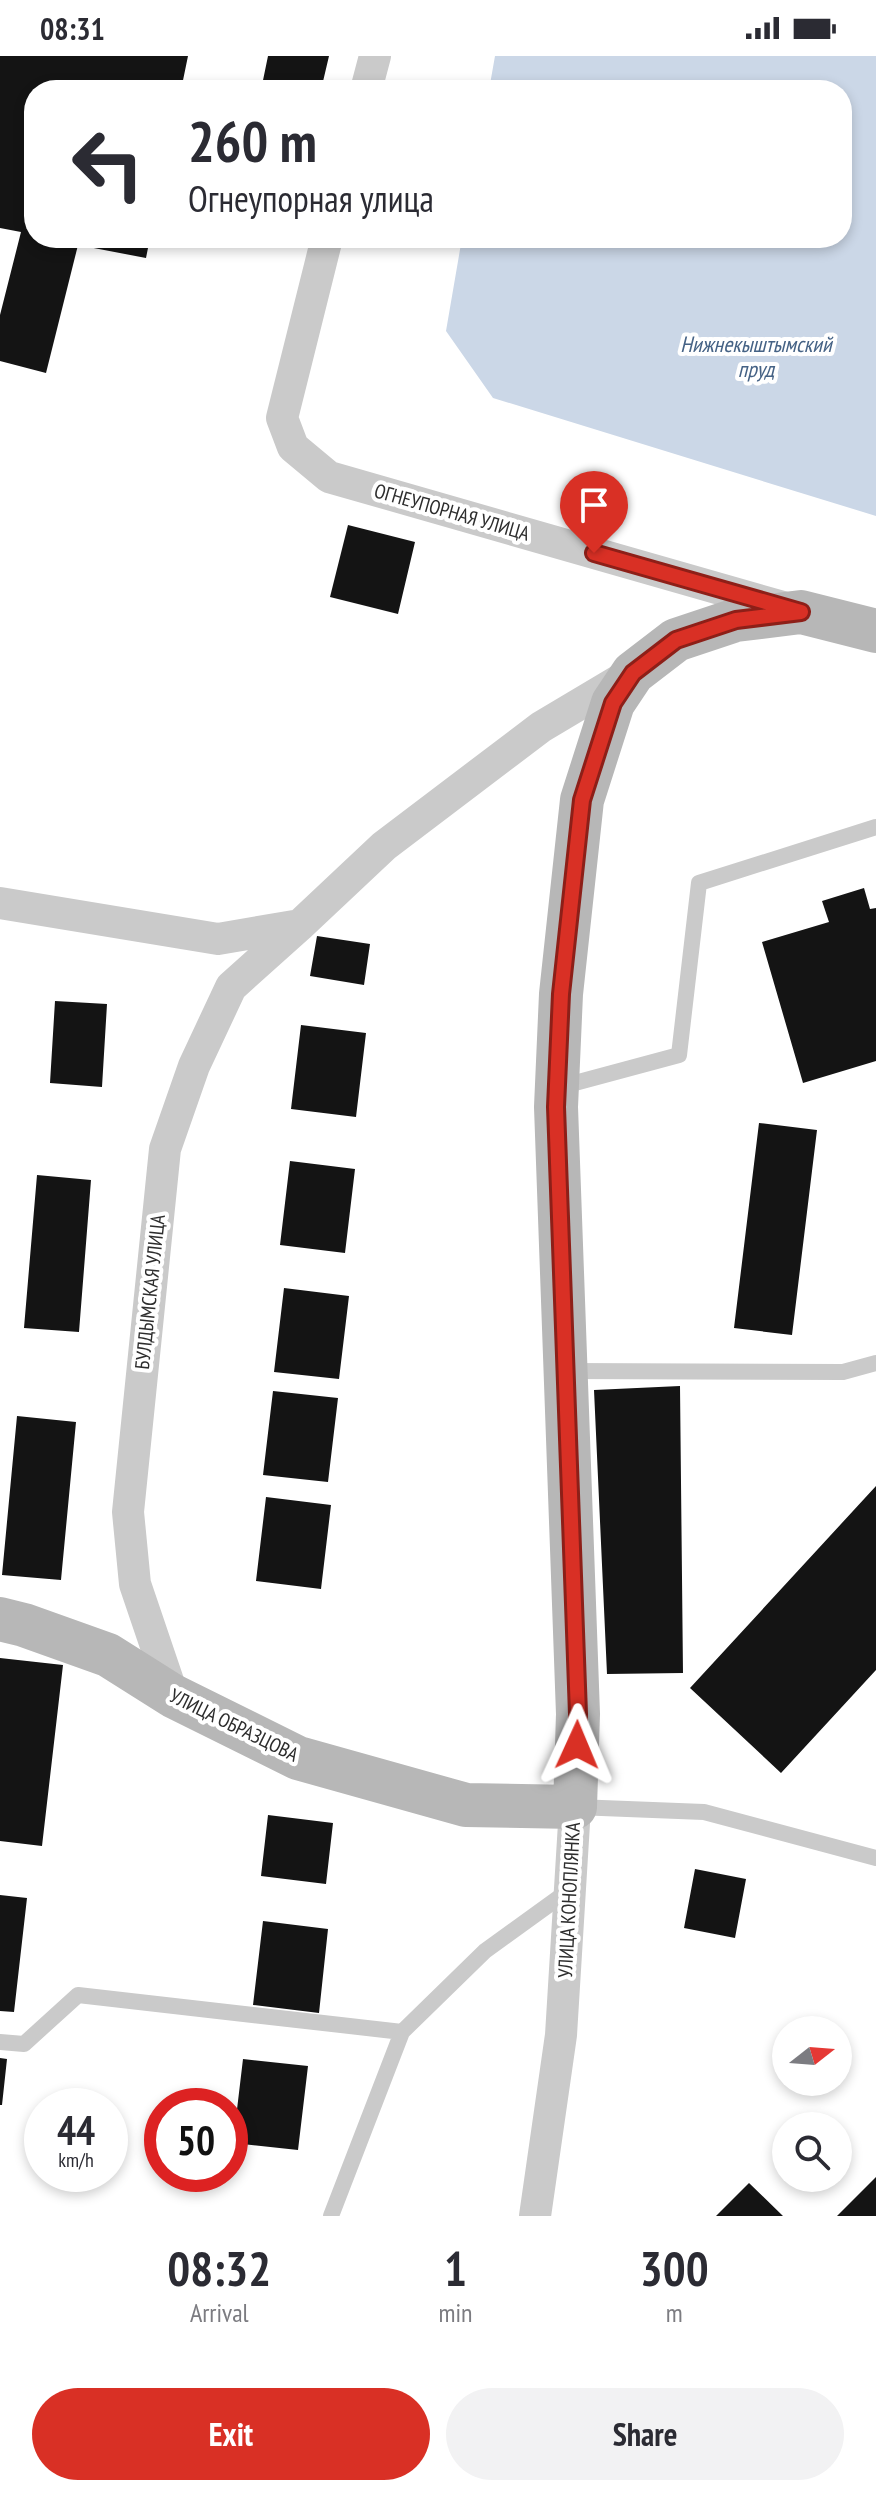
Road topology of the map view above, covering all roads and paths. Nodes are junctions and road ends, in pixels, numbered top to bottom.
1 (375, 56) edge
2 (369, 80) edge
3 (324, 248) edge
4 (801, 612) junction
5 (876, 631) edge
6 (633, 673) junction
7 (876, 827) edge
8 (0, 903) edge
9 (300, 925) junction
10 (559, 1087) junction
11 (876, 1363) edge
12 (565, 1371) junction
13 (0, 1619) edge
14 (173, 1696) junction
15 (575, 1807) junction
16 (876, 1858) edge
17 (568, 1891) junction
18 (402, 2032) junction
19 (0, 2042) edge
20 (331, 2216) edge
21 (535, 2216) edge

1 - 2 street
3 - 4 street, ОГНЕУПОРНАЯ УЛИЦА
4 - 5 main road, ОГНЕУПОРНАЯ УЛИЦА
4 - 6 main road, УЛИЦА КОНОПЛЯНКА
6 - 9 street, БУЛДЫМСКАЯ УЛИЦА
6 - 10 main road, УЛИЦА КОНОПЛЯНКА
7 - 10 lane
8 - 9 street
9 - 14 street, БУЛДЫМСКАЯ УЛИЦА
10 - 12 main road, УЛИЦА КОНОПЛЯНКА
11 - 12 lane
12 - 15 main road, УЛИЦА КОНОПЛЯНКА
13 - 14 main road, УЛИЦА ОБРАЗЦОВА
14 - 15 main road, УЛИЦА ОБРАЗЦОВА
15 - 16 lane
15 - 17 street, УЛИЦА КОНОПЛЯНКА
17 - 18 lane
17 - 21 street, УЛИЦА КОНОПЛЯНКА
18 - 19 lane
18 - 20 lane

